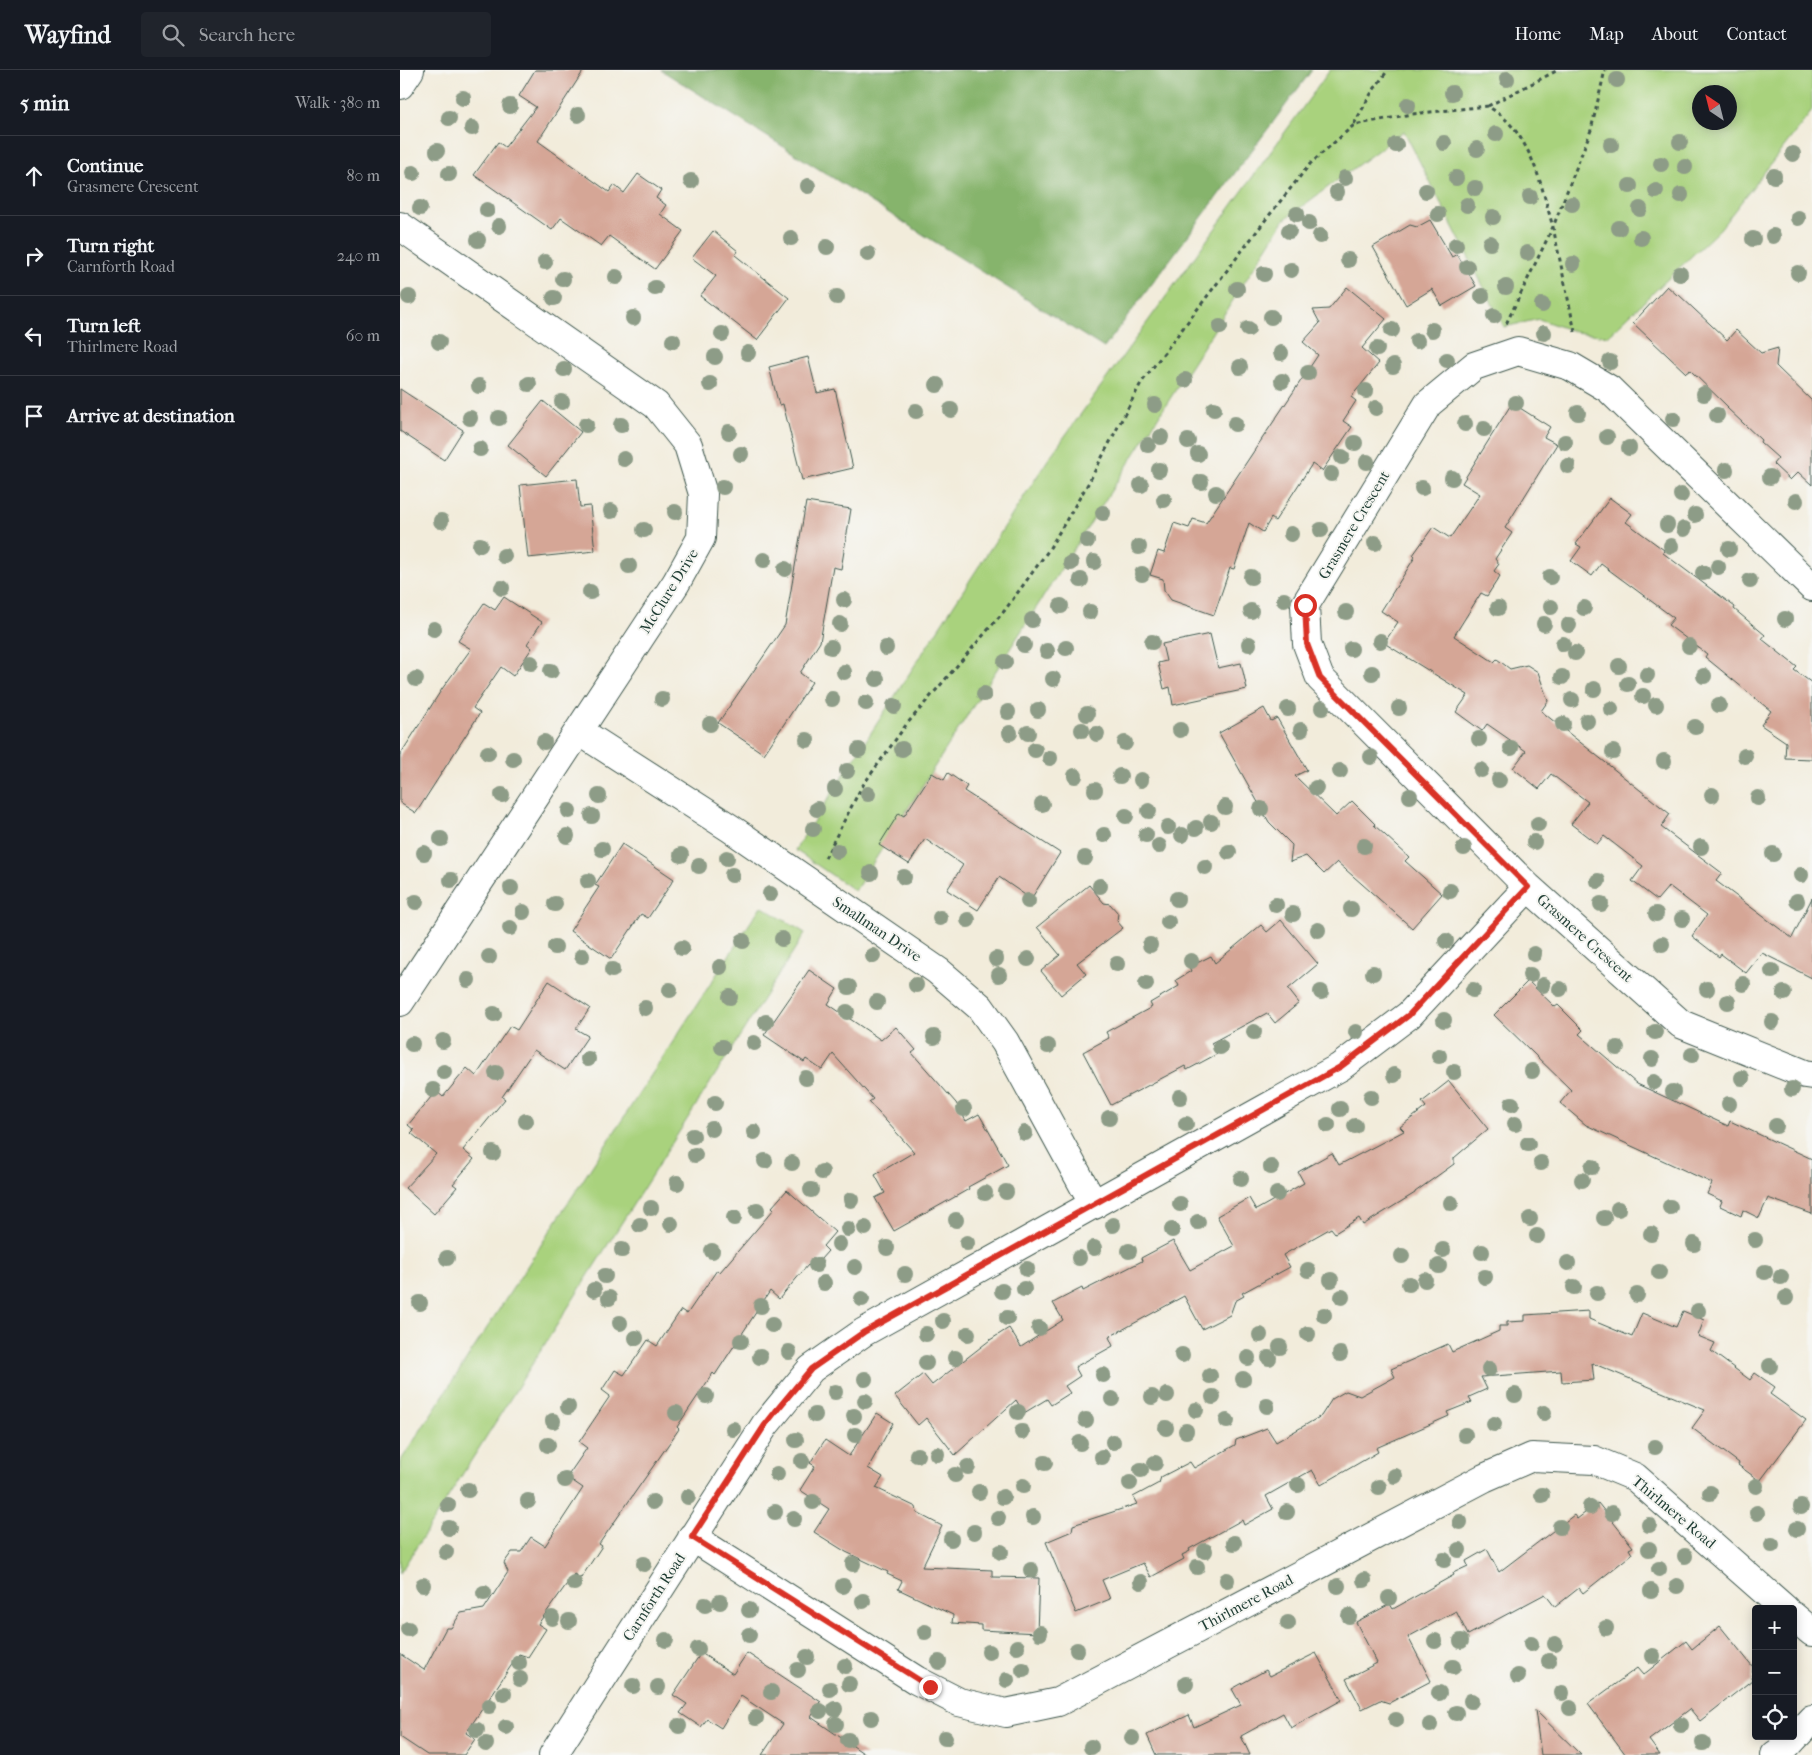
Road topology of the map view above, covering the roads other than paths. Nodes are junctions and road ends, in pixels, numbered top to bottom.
1 (410, 70) edge
2 (400, 85) edge
3 (400, 226) edge
4 (1812, 587) edge
5 (579, 730) junction
6 (1528, 887) junction
7 (400, 1002) edge
8 (1812, 1075) edge
9 (1094, 1205) junction
10 (692, 1537) junction
11 (1780, 1605) edge
12 (1797, 1619) edge
13 (1812, 1632) edge
14 (1812, 1719) edge
15 (553, 1755) edge
16 (1775, 1755) edge

1 - 2 street
3 - 5 street, McClure Drive
4 - 6 street, Grasmere Crescent
5 - 7 street, McClure Drive
5 - 9 street, Smallman Drive
6 - 8 street, Grasmere Crescent
6 - 9 street, Carnforth Road
9 - 10 street, Carnforth Road
10 - 11 street, Thirlmere Road
10 - 15 street, Carnforth Road
12 - 13 street
14 - 16 street

